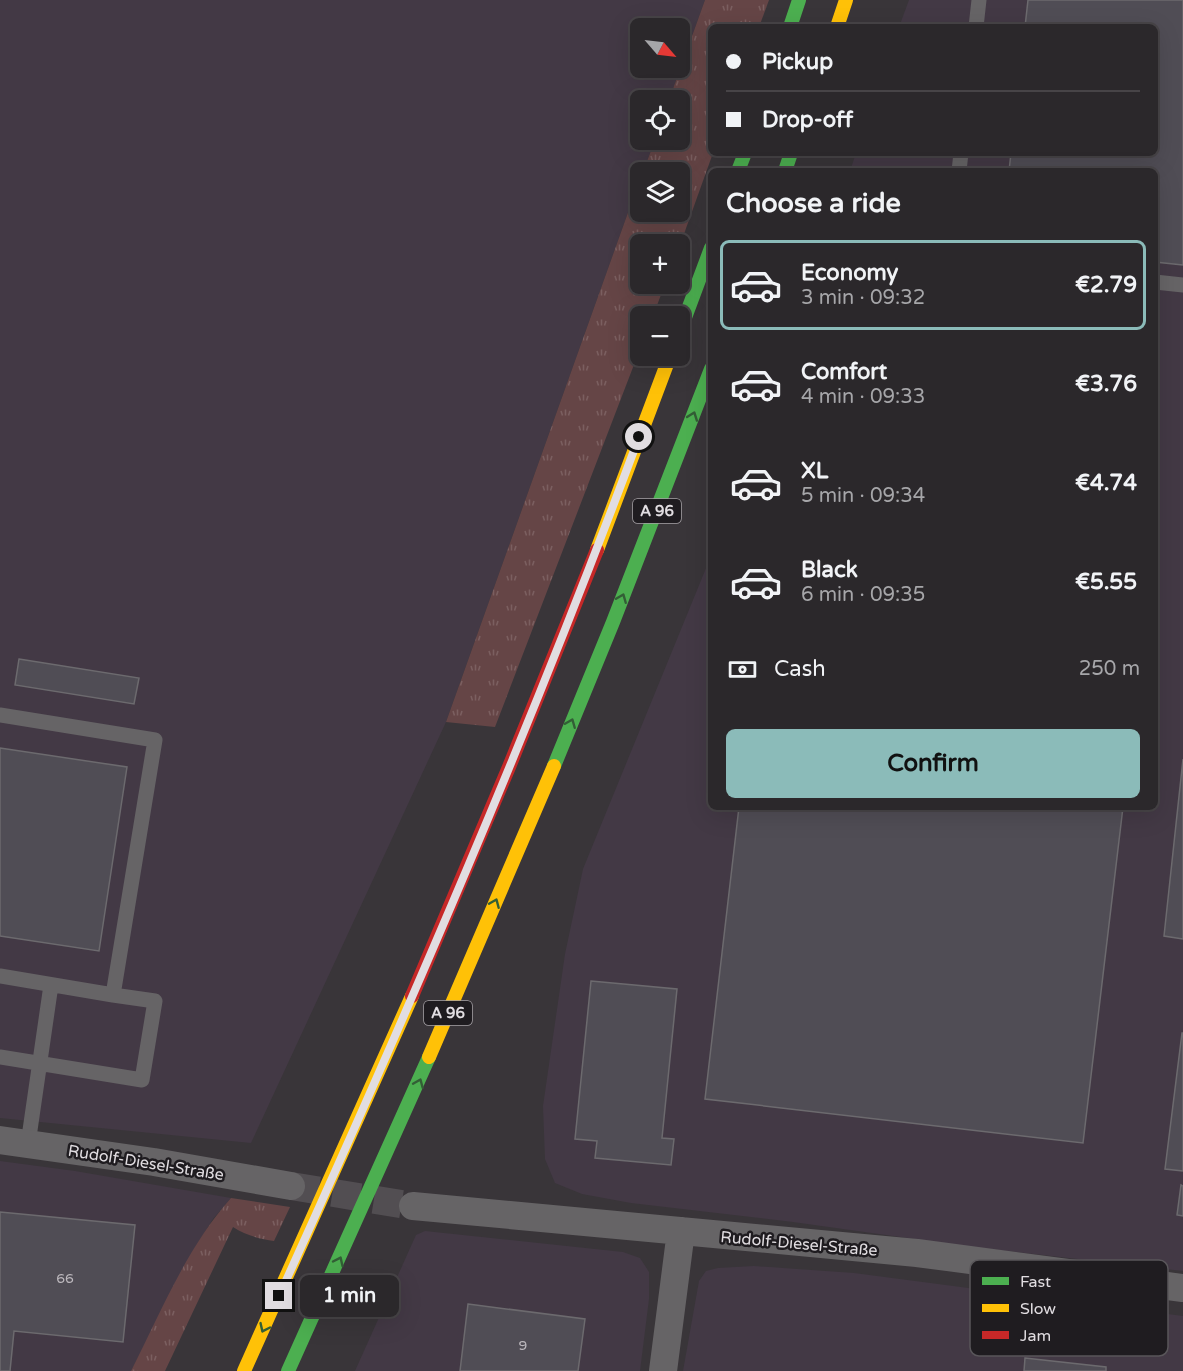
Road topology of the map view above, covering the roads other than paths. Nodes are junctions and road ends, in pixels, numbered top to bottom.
1 (799, 0) edge
2 (846, 0) edge
3 (980, 0) edge
4 (791, 24) edge
5 (838, 24) edge
6 (976, 24) edge
7 (708, 256) edge
8 (1158, 282) edge
9 (1183, 285) edge
10 (689, 306) edge
11 (666, 366) edge
12 (708, 377) edge
13 (0, 715) edge
14 (0, 976) edge
15 (51, 985) junction
16 (112, 995) junction
17 (0, 1057) edge
18 (40, 1063) junction
19 (0, 1140) edge
20 (28, 1144) junction
21 (291, 1186) tunnel mouth
22 (414, 1206) tunnel mouth
23 (681, 1231) junction
24 (970, 1260) edge
25 (1168, 1286) edge
26 (1183, 1288) edge
27 (244, 1371) edge
28 (288, 1371) edge
29 (663, 1371) edge

1 - 4 highway
2 - 5 highway
3 - 6 lane
7 - 10 highway
8 - 9 lane
11 -> 27 highway, A 96
28 -> 12 highway, A 96
13 - 16 lane
14 - 15 lane
15 - 16 lane
15 - 18 lane
16 - 18 lane
17 - 18 lane
18 - 20 lane
19 - 20 street, Rudolf-Diesel-Straße
20 - 21 street, Rudolf-Diesel-Straße
22 - 23 street, Rudolf-Diesel-Straße
23 - 24 street, Rudolf-Diesel-Straße
23 - 29 street
25 - 26 street, Rudolf-Diesel-Straße

